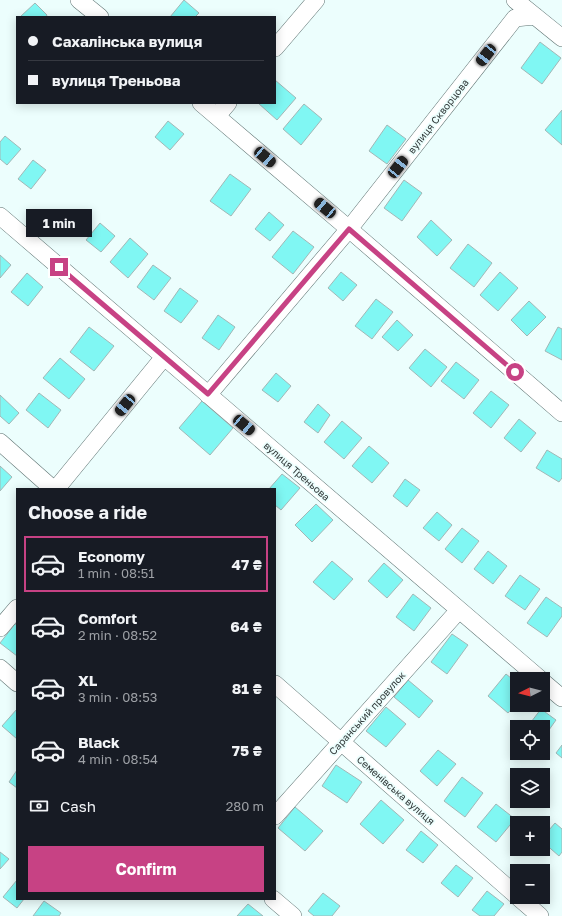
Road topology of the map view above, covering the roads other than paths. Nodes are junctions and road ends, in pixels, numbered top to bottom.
1 (79, 0) edge
2 (316, 0) edge
3 (515, 0) edge
4 (99, 16) edge
5 (535, 16) junction
6 (562, 38) edge
7 (276, 47) edge
8 (202, 104) edge
9 (227, 104) edge
10 (217, 116) junction
11 (0, 216) edge
12 (349, 229) junction
13 (164, 357) junction
14 (208, 394) junction
15 (562, 413) edge
16 (0, 442) edge
17 (54, 488) edge
18 (56, 488) edge
19 (16, 609) edge
20 (459, 610) junction
21 (0, 628) edge
22 (0, 668) edge
23 (532, 672) edge
24 (16, 682) edge
25 (276, 685) edge
26 (550, 688) edge
27 (562, 698) edge
28 (341, 742) junction
29 (276, 815) edge
30 (510, 891) edge
31 (273, 900) edge
32 (525, 904) edge
33 (293, 916) edge
34 (540, 916) edge

1 - 4 street
2 - 7 street
3 - 5 street
5 - 6 street
5 - 12 street, вулиця Скворцова
8 - 10 street
9 - 10 street
10 - 12 street
11 - 13 street, вулиця Треньова
12 - 14 street, вулиця Скворцова
12 - 15 street
13 - 14 street, вулиця Треньова
13 - 18 street
14 - 20 street, вулиця Треньова
16 - 17 street
19 - 21 street
20 - 23 street, вулиця Треньова
20 - 28 street, Саранський провулок
22 - 24 street
25 - 28 street, Семенівська вулиця
26 - 27 street
28 - 29 street, Саранський провулок
28 - 30 street, Семенівська вулиця
31 - 33 street
32 - 34 street, Семенівська вулиця

